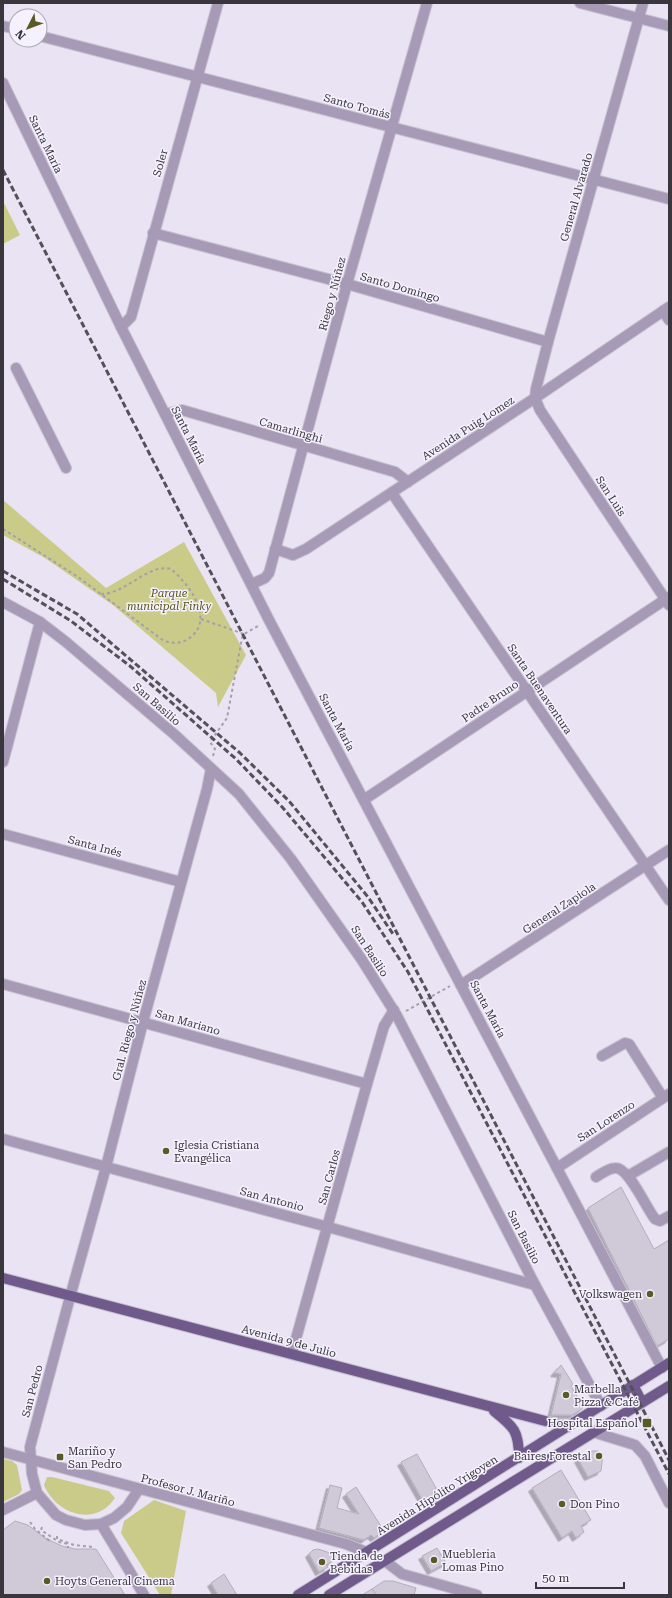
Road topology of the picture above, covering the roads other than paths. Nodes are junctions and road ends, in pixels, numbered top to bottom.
1 (218, 3) edge
2 (427, 3) edge
3 (580, 3) edge
4 (643, 3) edge
5 (639, 18) junction
6 (669, 26) edge
7 (48, 38) edge
8 (197, 76) junction
9 (3, 83) edge
10 (392, 128) junction
11 (594, 178) junction
12 (669, 199) edge
13 (153, 233) junction
14 (347, 284) junction
15 (666, 309) edge
16 (669, 320) edge
17 (121, 327) junction
18 (548, 342) junction
19 (16, 368) dead end
20 (535, 398) junction
21 (165, 414) junction
22 (304, 447) junction
23 (66, 468) dead end
24 (408, 482) junction
25 (392, 492) junction
26 (275, 549) junction
27 (252, 584) junction
28 (668, 601) edge
29 (3, 602) edge
30 (40, 622) junction
31 (527, 691) junction
32 (3, 762) edge
33 (211, 769) junction
34 (365, 799) junction
35 (3, 834) edge
36 (669, 850) edge
37 (646, 866) junction
38 (181, 882) junction
39 (669, 900) edge
40 (3, 984) edge
41 (462, 985) junction
42 (395, 1013) junction
43 (143, 1022) junction
44 (602, 1056) dead end
45 (366, 1084) junction
46 (666, 1096) edge
47 (3, 1139) edge
48 (669, 1152) edge
49 (106, 1167) junction
50 (557, 1168) junction
51 (628, 1176) junction
52 (596, 1178) dead end
53 (669, 1216) edge
54 (328, 1227) junction
55 (3, 1278) edge
56 (535, 1285) junction
57 (70, 1297) junction
58 (292, 1353) junction
59 (665, 1366) edge
60 (632, 1385) junction
61 (669, 1386) edge
62 (642, 1402) junction
63 (601, 1406) junction
64 (491, 1408) junction
65 (568, 1427) junction
66 (593, 1432) junction
67 (3, 1452) edge
68 (519, 1458) junction
69 (31, 1460) junction
70 (139, 1489) junction
71 (37, 1493) junction
72 (669, 1503) edge
73 (3, 1510) edge
74 (101, 1524) junction
75 (366, 1552) junction
76 (385, 1561) junction
77 (144, 1595) edge
78 (298, 1595) edge
79 (330, 1595) edge
80 (477, 1595) edge

1 - 8 street, Soler
2 - 10 street, Riego y Núñez
3 - 5 street
4 - 5 street, General Alvarado
5 - 6 street
5 - 11 street, General Alvarado
7 - 8 street, Santo Tomás
8 - 10 street, Santo Tomás
8 - 13 street, Soler
9 - 17 street, Santa María
10 - 11 street, Santo Tomás
10 - 14 street, Riego y Núñez
11 - 12 street, Santo Tomás
11 - 18 street, General Alvarado
13 - 14 street, Santo Domingo
13 - 17 street, Soler
14 - 18 street, Santo Domingo
14 - 22 street, Riego y Núñez
15 - 16 street
15 - 20 street, Avenida Puig Lomez
17 - 21 street, Santa María
18 - 20 street, General Alvarado
19 - 23 street
20 - 24 street, Avenida Puig Lomez
20 - 28 street, San Luis
21 - 22 street, Camarlinghi
21 - 27 street, Santa María
22 - 24 street, Camarlinghi
22 - 26 street, Riego y Núñez
24 - 25 street, Avenida Puig Lomez
25 - 26 street, Avenida Puig Lomez
25 - 31 street, Santa Buenaventura
26 - 27 street, Riego y Núñez
27 - 34 street, Santa María
28 - 31 street, Padre Bruno
29 - 30 street, San Basilio
30 - 32 street
30 - 33 street, San Basilio
31 - 34 street, Padre Bruno
31 - 37 street, Santa Buenaventura
33 - 38 street, Gral. Riego y Núñez
33 - 42 street, San Basilio
34 - 41 street, Santa María
35 - 38 street, Santa Inés
36 - 37 street, General Zapiola
37 - 39 street, Santa Buenaventura
37 - 41 street, General Zapiola
38 - 43 street, Gral. Riego y Núñez
40 - 43 street, San Mariano
41 - 50 street, Santa María
42 - 45 street, San Carlos
42 - 56 street, San Basilio
43 - 45 street, San Mariano
43 - 49 street, Gral. Riego y Núñez
44 - 46 street
45 - 54 street, San Carlos
46 - 50 street, San Lorenzo
47 - 49 street, San Antonio
48 - 51 street
49 - 54 street, San Antonio
49 - 57 street, Gral. Riego y Núñez
50 - 59 street, Santa María
51 - 52 street
51 - 53 street
54 - 56 street, San Antonio
54 - 58 street, San Carlos
55 - 57 main road, Avenida 9 de Julio
56 - 63 street, San Basilio
57 - 58 main road, Avenida 9 de Julio
57 - 69 street, San Pedro
58 - 64 main road, Avenida 9 de Julio
59 - 60 main road, Avenida Hipólito Yrigoyen
60 - 62 main road
60 - 63 main road, Avenida Hipólito Yrigoyen
61 - 62 main road
62 - 66 main road
63 - 65 main road, Avenida Hipólito Yrigoyen
64 - 65 main road, Avenida 9 de Julio
64 - 68 main road
65 - 68 main road, Avenida Hipólito Yrigoyen
66 - 72 street
66 - 76 main road
67 - 69 street, Profesor J. Mariño
68 - 75 main road, Avenida Hipólito Yrigoyen
69 - 70 street, Profesor J. Mariño
69 - 71 street, San Pedro
70 - 74 street
70 - 75 street, Profesor J. Mariño
71 - 73 street
71 - 74 street
74 - 77 street
75 - 78 main road, Avenida Hipólito Yrigoyen
76 - 79 main road
76 - 80 street

